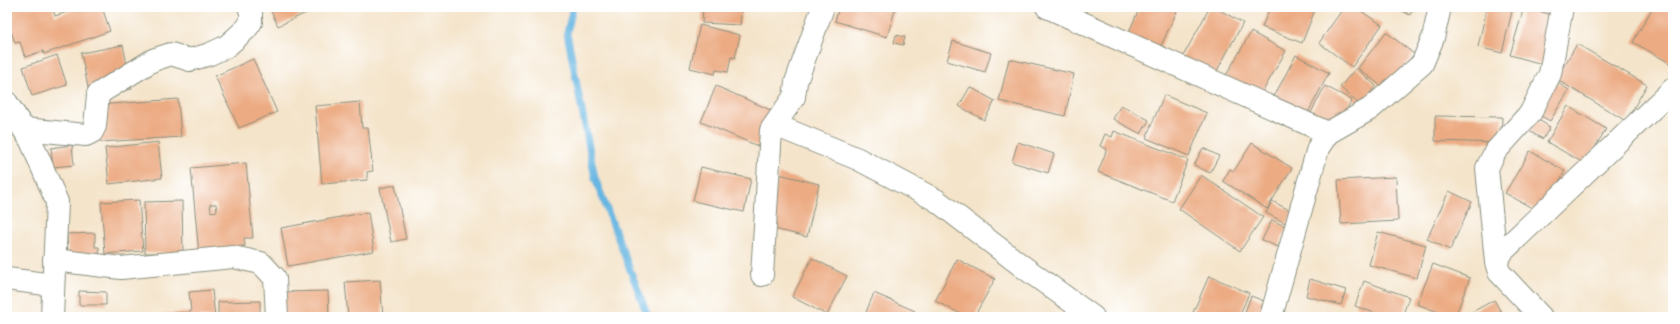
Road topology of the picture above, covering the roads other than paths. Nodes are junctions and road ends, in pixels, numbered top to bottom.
1 (249, 7) edge
2 (823, 7) edge
3 (1047, 7) edge
4 (1440, 7) edge
5 (1562, 7) edge
6 (1673, 89) edge
7 (7, 103) edge
8 (775, 125) junction
9 (24, 130) junction
10 (1328, 133) junction
11 (54, 260) junction
12 (1496, 262) junction
13 (762, 275) dead end
14 (7, 279) edge
15 (53, 286) junction
16 (52, 317) edge
17 (277, 317) edge
18 (1093, 317) edge
19 (1270, 317) edge
20 (1541, 317) edge

1 - 9 street
2 - 8 street
3 - 10 street
4 - 10 street
5 - 12 street
6 - 12 street
7 - 9 street
8 - 13 street
8 - 18 street
9 - 11 street
10 - 19 street
11 - 15 street
11 - 17 street
12 - 20 street
14 - 15 street
15 - 16 street

